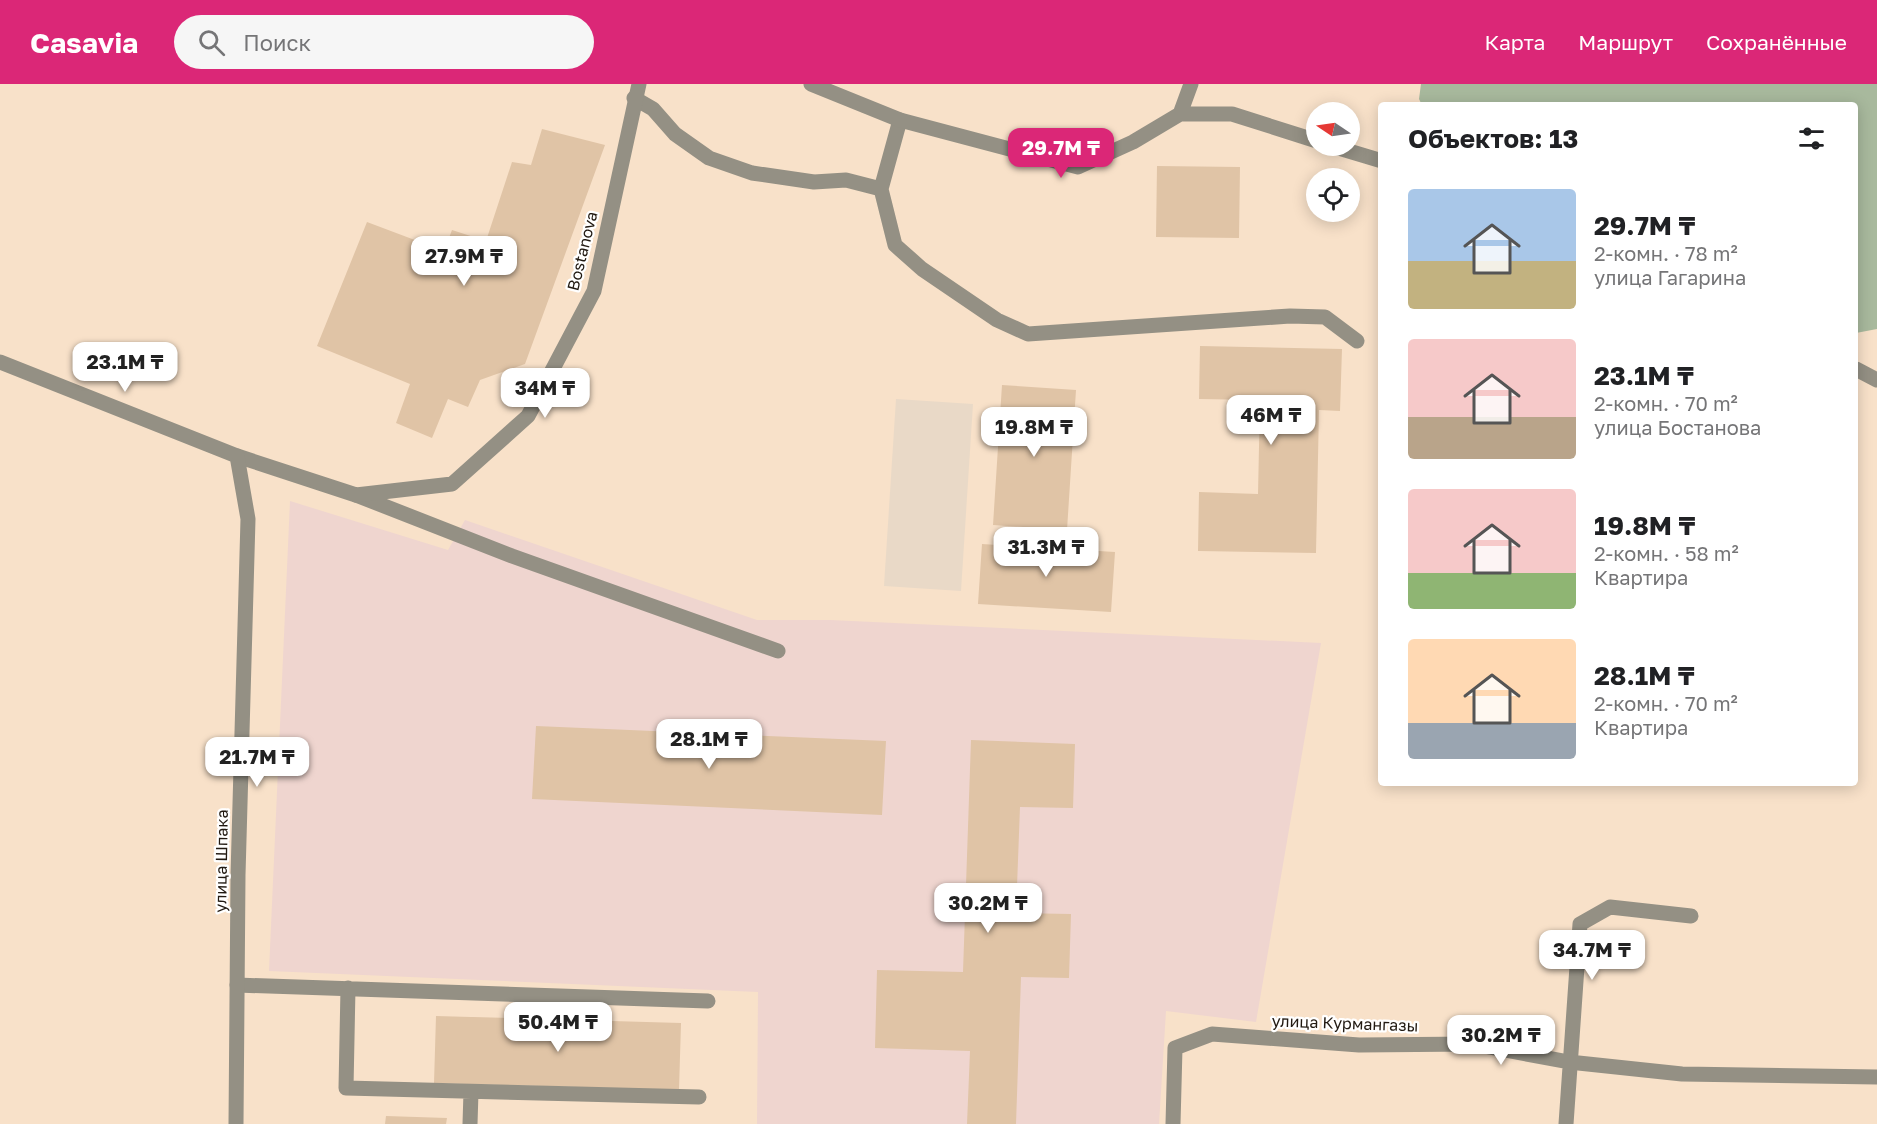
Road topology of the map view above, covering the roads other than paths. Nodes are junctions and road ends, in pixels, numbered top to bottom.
1 (811, 84) edge
2 (1191, 84) edge
3 (636, 91) edge
4 (1180, 114) junction
5 (900, 120) junction
6 (1306, 138) edge
7 (1360, 154) edge
8 (1378, 160) edge
9 (881, 189) junction
10 (1357, 341) dead end
11 (0, 362) edge
12 (1858, 370) edge
13 (1877, 380) edge
14 (237, 456) junction
15 (356, 495) junction
16 (778, 651) dead end
17 (1691, 916) dead end
18 (237, 985) junction
19 (348, 988) junction
20 (708, 1001) dead end
21 (1569, 1062) junction
22 (1877, 1077) edge
23 (471, 1092) junction
24 (699, 1097) dead end
25 (236, 1124) edge
26 (470, 1124) edge
27 (1173, 1124) edge
28 (1566, 1124) edge

1 - 5 street
2 - 4 street
3 - 9 street
3 - 15 street, Bostanova
4 - 5 street
4 - 6 street
5 - 9 street
7 - 8 street
9 - 10 street
11 - 14 street, Bostanova
12 - 13 street
14 - 15 street, Bostanova
14 - 18 street, улица Шпака
15 - 16 street
17 - 21 street
18 - 19 street
18 - 25 street, улица Шпака
19 - 20 street
19 - 23 street
21 - 22 street, улица Курмангазы
21 - 27 street, улица Курмангазы
21 - 28 street
23 - 24 street
23 - 26 street

